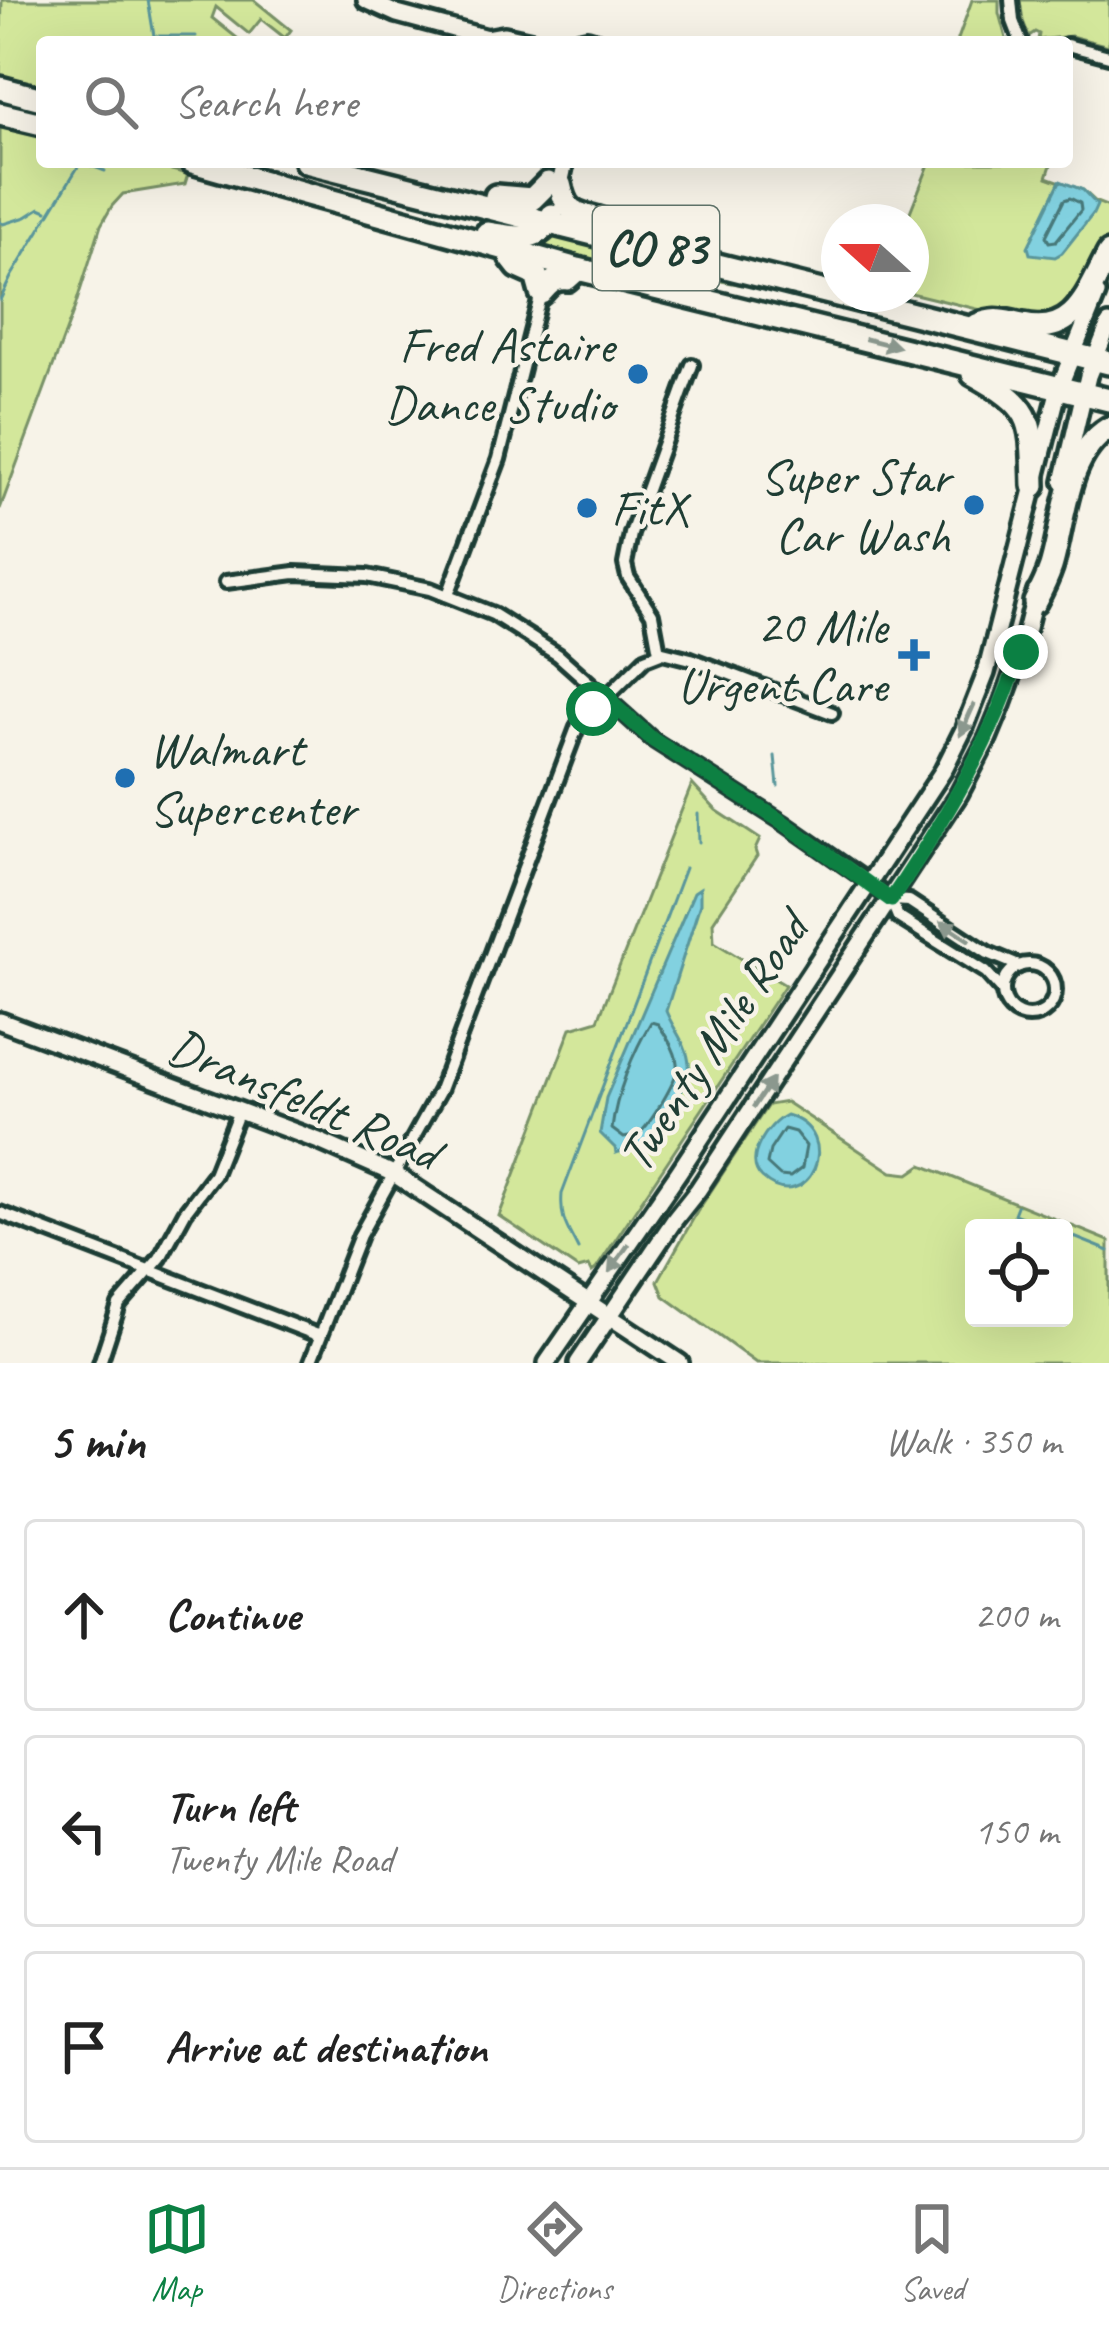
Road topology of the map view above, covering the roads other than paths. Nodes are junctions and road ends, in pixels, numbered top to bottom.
1 (365, 0) edge
2 (1011, 0) edge
3 (477, 36) edge
4 (1019, 36) edge
5 (1073, 47) edge
6 (1109, 56) edge
7 (0, 88) edge
8 (36, 97) edge
9 (0, 114) edge
10 (36, 123) edge
11 (214, 168) edge
12 (333, 168) edge
13 (557, 173) edge
14 (379, 178) junction
15 (397, 219) junction
16 (550, 221) junction
17 (503, 249) junction
18 (1109, 254) edge
19 (578, 269) junction
20 (1109, 272) edge
21 (762, 274) junction
22 (541, 292) junction
23 (1109, 324) edge
24 (970, 328) junction
25 (1071, 353) junction
26 (946, 359) junction
27 (1102, 361) edge
28 (692, 365) dead end
29 (1059, 388) junction
30 (1084, 394) junction
31 (1109, 400) edge
32 (1109, 428) edge
33 (1034, 486) junction
34 (226, 582) dead end
35 (448, 595) junction
36 (1035, 602) junction
37 (659, 652) junction
38 (606, 698) junction
39 (832, 712) dead end
40 (869, 883) junction
41 (891, 900) junction
42 (1019, 966) junction
43 (1003, 991) junction
44 (0, 1021) edge
45 (239, 1111) junction
46 (394, 1174) junction
47 (0, 1213) edge
48 (149, 1270) junction
49 (589, 1304) junction
50 (609, 1317) junction
51 (320, 1336) junction
52 (100, 1363) edge
53 (310, 1363) edge
54 (547, 1363) edge
55 (578, 1363) edge
56 (680, 1363) edge

1 - 3 main road
2 - 4 street
5 - 6 street
7 - 8 highway
9 - 10 highway
11 - 15 highway, CO 83
12 - 14 highway, CO 83
13 - 14 highway
13 - 16 highway
13 - 21 highway
14 - 16 highway, CO 83
15 - 16 highway
15 - 17 highway, CO 83
16 - 21 highway, CO 83
17 - 19 highway, CO 83
17 - 22 highway, CO 83
18 - 24 highway
19 - 22 highway, CO 83
19 -> 26 highway, CO 83
20 - 25 main road, Twenty Mile Road
21 - 24 highway, CO 83
22 - 35 street
23 - 27 main road, Twenty Mile Road
24 - 25 highway, CO 83
25 - 27 highway, CO 83
25 - 29 main road, Twenty Mile Road
26 - 29 highway, CO 83
26 - 33 highway
27 - 30 main road, Twenty Mile Road
28 - 37 street
29 - 30 highway, CO 83
29 - 33 main road, Twenty Mile Road
30 - 31 highway, CO 83
30 - 36 main road, Twenty Mile Road
32 - 36 highway
33 -> 40 main road, Twenty Mile Road
34 - 35 street
35 - 38 street
36 - 41 main road, Twenty Mile Road
37 - 38 street
37 - 39 street
38 - 40 street
38 - 46 street
40 - 41 street
40 -> 49 main road, Twenty Mile Road
42 -> 41 street
41 - 43 street
50 -> 41 main road, Twenty Mile Road
42 - 43 street
42 - 43 street
44 - 45 main road, Dransfeldt Road
45 - 46 main road, Dransfeldt Road
45 - 48 street
46 - 49 main road, Dransfeldt Road
46 - 51 street
47 - 48 street
48 - 51 street
48 - 52 street
49 - 50 main road, Dransfeldt Road
49 - 54 main road, Twenty Mile Road
50 - 55 main road, Twenty Mile Road
50 - 56 main road, Dransfeldt Road
51 - 53 street

